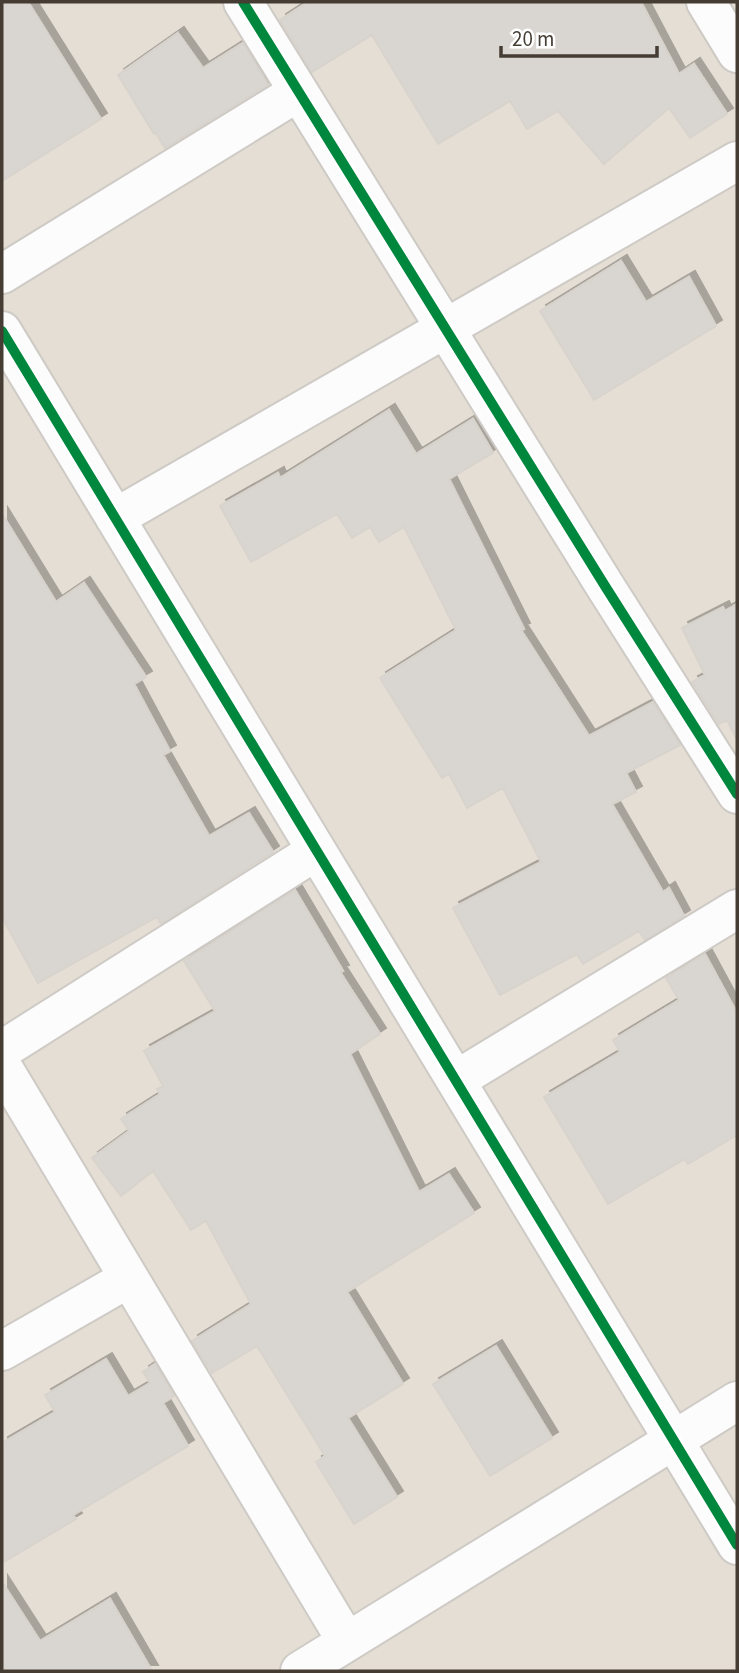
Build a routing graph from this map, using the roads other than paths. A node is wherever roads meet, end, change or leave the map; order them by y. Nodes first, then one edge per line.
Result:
1 (243, 2) edge
2 (706, 2) edge
3 (737, 53) edge
4 (298, 92) junction
5 (737, 161) edge
6 (2, 274) edge
7 (446, 327) junction
8 (2, 331) edge
9 (115, 517) junction
10 (737, 794) edge
11 (316, 851) junction
12 (737, 909) edge
13 (2, 1050) edge
14 (2, 1066) edge
15 (456, 1080) junction
16 (129, 1278) junction
17 (2, 1351) edge
18 (737, 1401) edge
19 (673, 1440) junction
20 (737, 1545) edge
21 (347, 1642) junction
22 (300, 1671) edge

1 - 4 street
2 - 3 street
4 - 6 street
4 - 7 street
5 - 7 street
7 - 9 street
7 - 10 street
8 - 9 street
9 - 11 street
11 - 13 street
11 - 15 street
12 - 15 street
14 - 16 street
15 - 19 street
16 - 17 street
16 - 21 street
18 - 19 street
19 - 20 street
19 - 21 street
21 - 22 street

